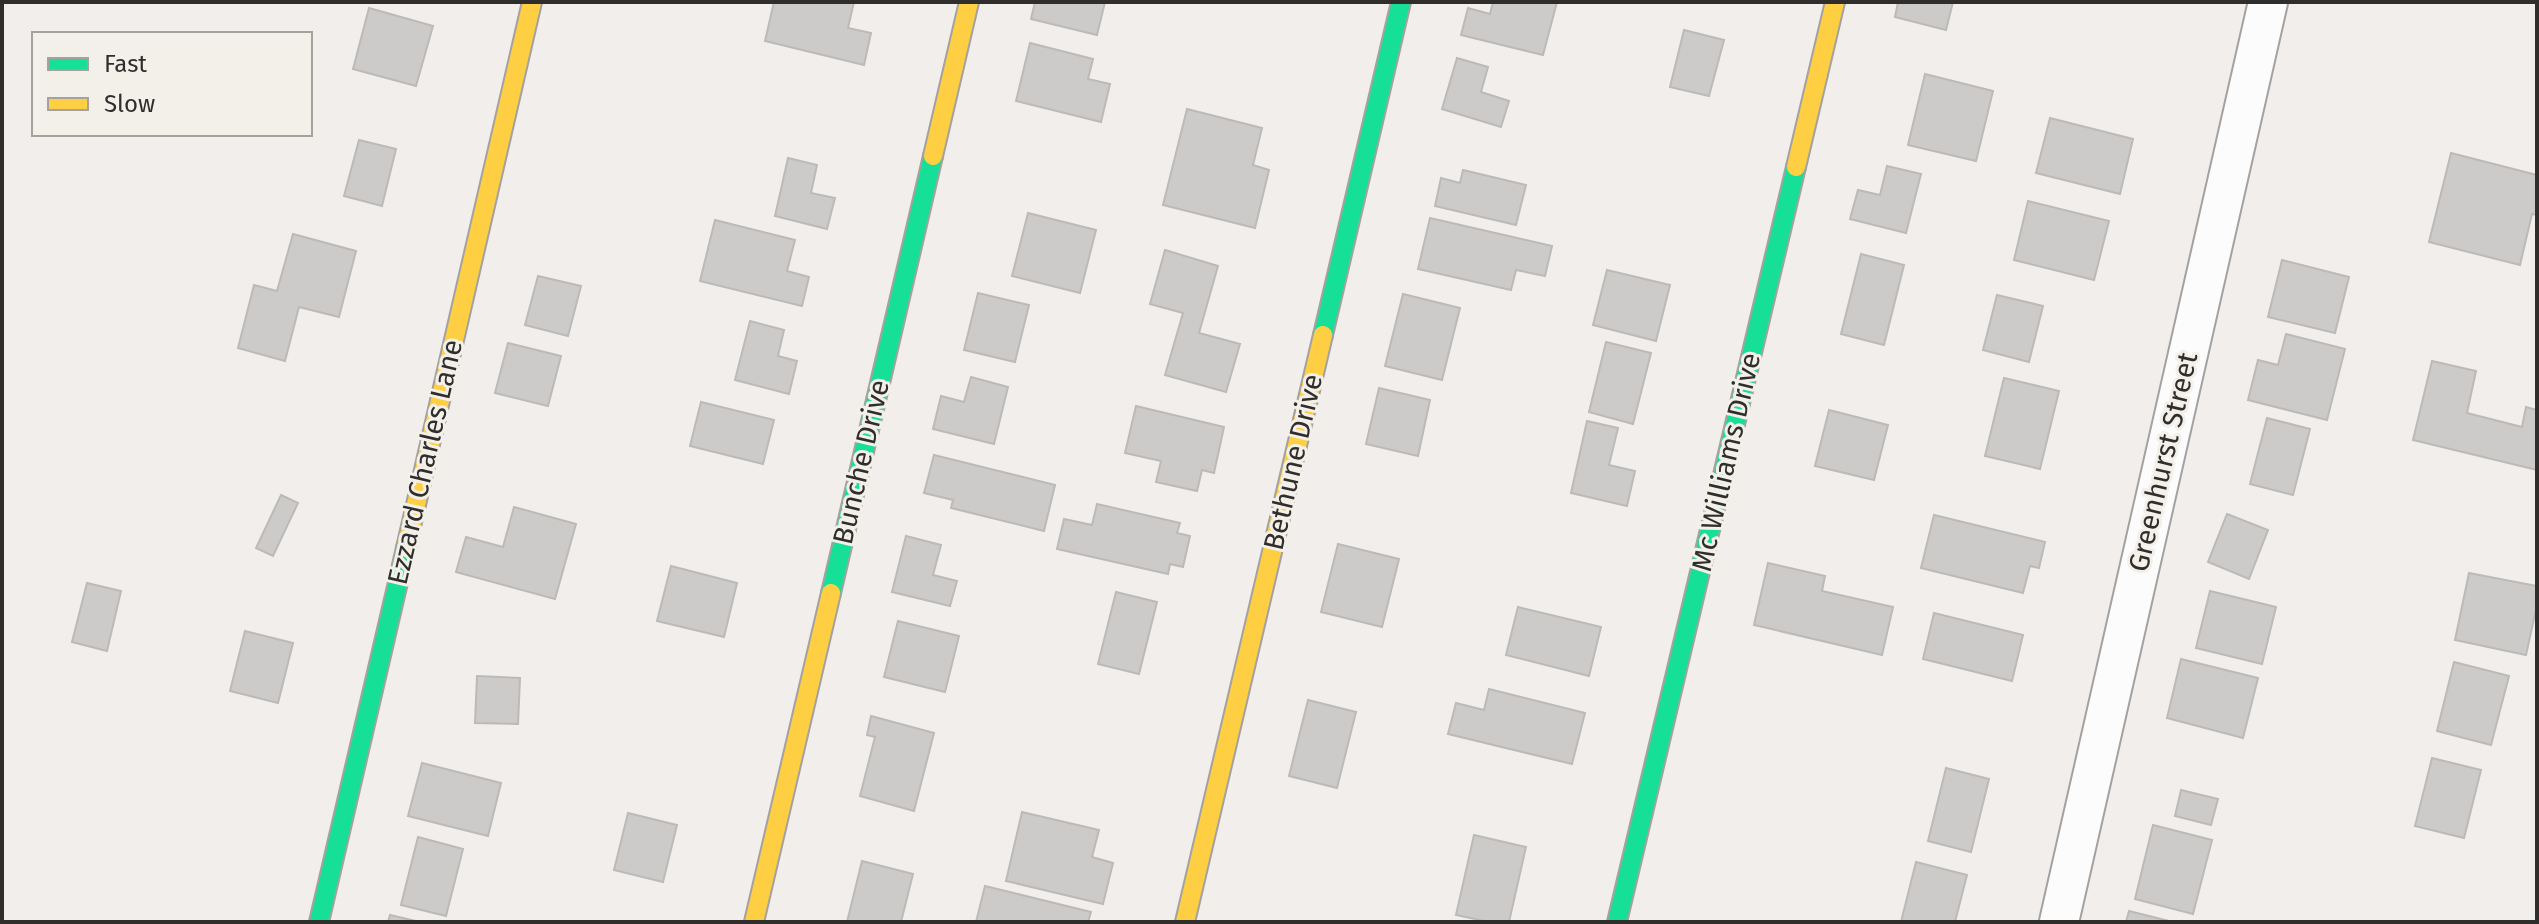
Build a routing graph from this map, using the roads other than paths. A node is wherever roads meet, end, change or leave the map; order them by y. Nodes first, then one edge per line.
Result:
1 (532, 2) edge
2 (969, 2) edge
3 (1401, 2) edge
4 (1835, 2) edge
5 (2268, 2) edge
6 (319, 922) edge
7 (754, 922) edge
8 (1185, 922) edge
9 (1617, 922) edge
10 (2059, 922) edge

1 - 6 street, Ezzard Charles Lane
2 - 7 street, Bunche Drive
3 - 8 street, Bethune Drive
4 - 9 street, Mc Williams Drive
5 - 10 street, Greenhurst Street

